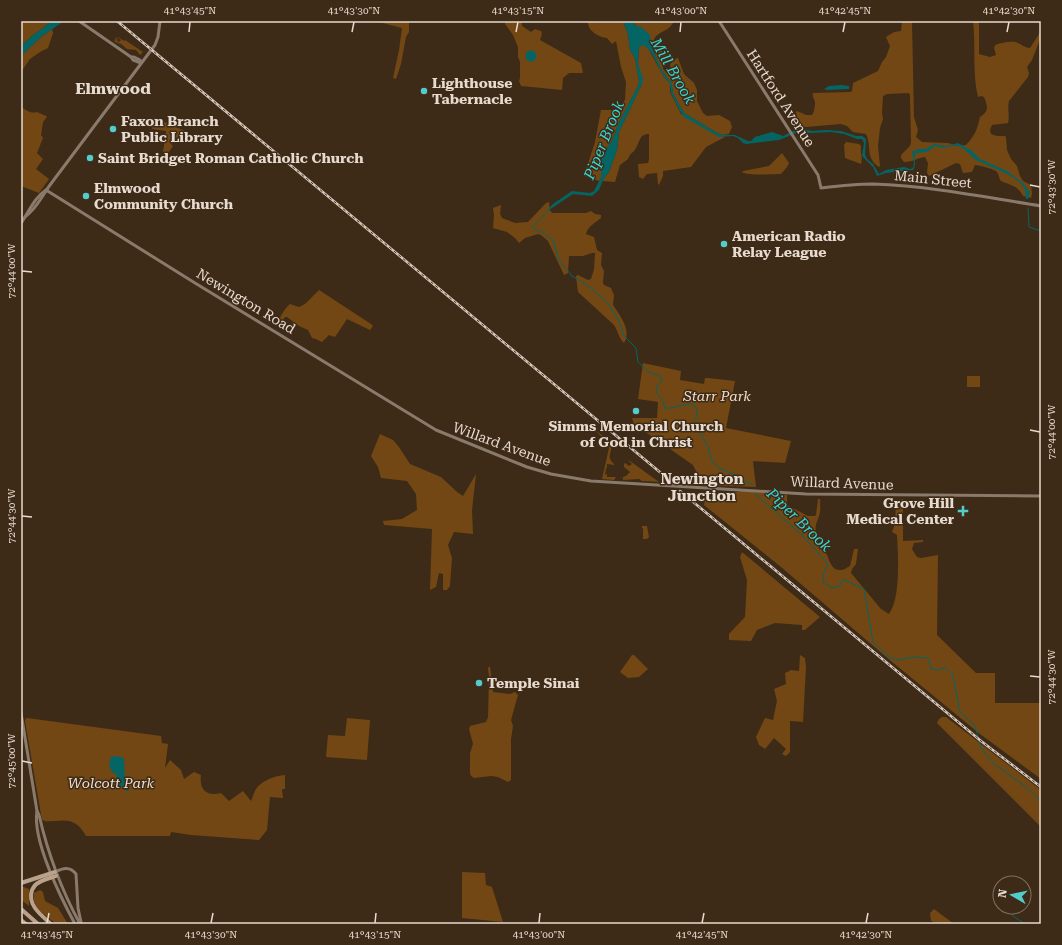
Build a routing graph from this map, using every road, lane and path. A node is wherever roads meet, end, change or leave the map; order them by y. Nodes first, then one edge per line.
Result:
1 (79, 21) edge
2 (160, 21) edge
3 (719, 21) edge
4 (141, 63) junction
5 (821, 188) joint
6 (46, 190) junction
7 (1041, 206) edge
8 (21, 213) edge
9 (26, 216) junction
10 (21, 223) edge
11 (436, 430) joint
12 (1041, 496) edge
13 (21, 713) edge
14 (54, 874) junction
15 (21, 884) edge
16 (21, 909) edge
17 (21, 920) edge
18 (26, 924) edge
19 (38, 924) edge
20 (51, 924) edge
21 (75, 924) edge
22 (81, 924) edge

1 - 4 main road
2 - 4 main road
3 - 5 main road, Hartford Avenue
4 - 6 main road
5 - 7 main road, Main Street
6 - 9 main road
6 - 11 main road, Newington Road
8 - 9 main road
9 - 10 main road
11 - 12 main road, Willard Avenue
13 - 14 main road
14 - 15 highway
14 - 20 highway
14 - 21 main road
14 - 22 main road
14 - 22 main road
16 - 19 highway
17 - 18 highway

